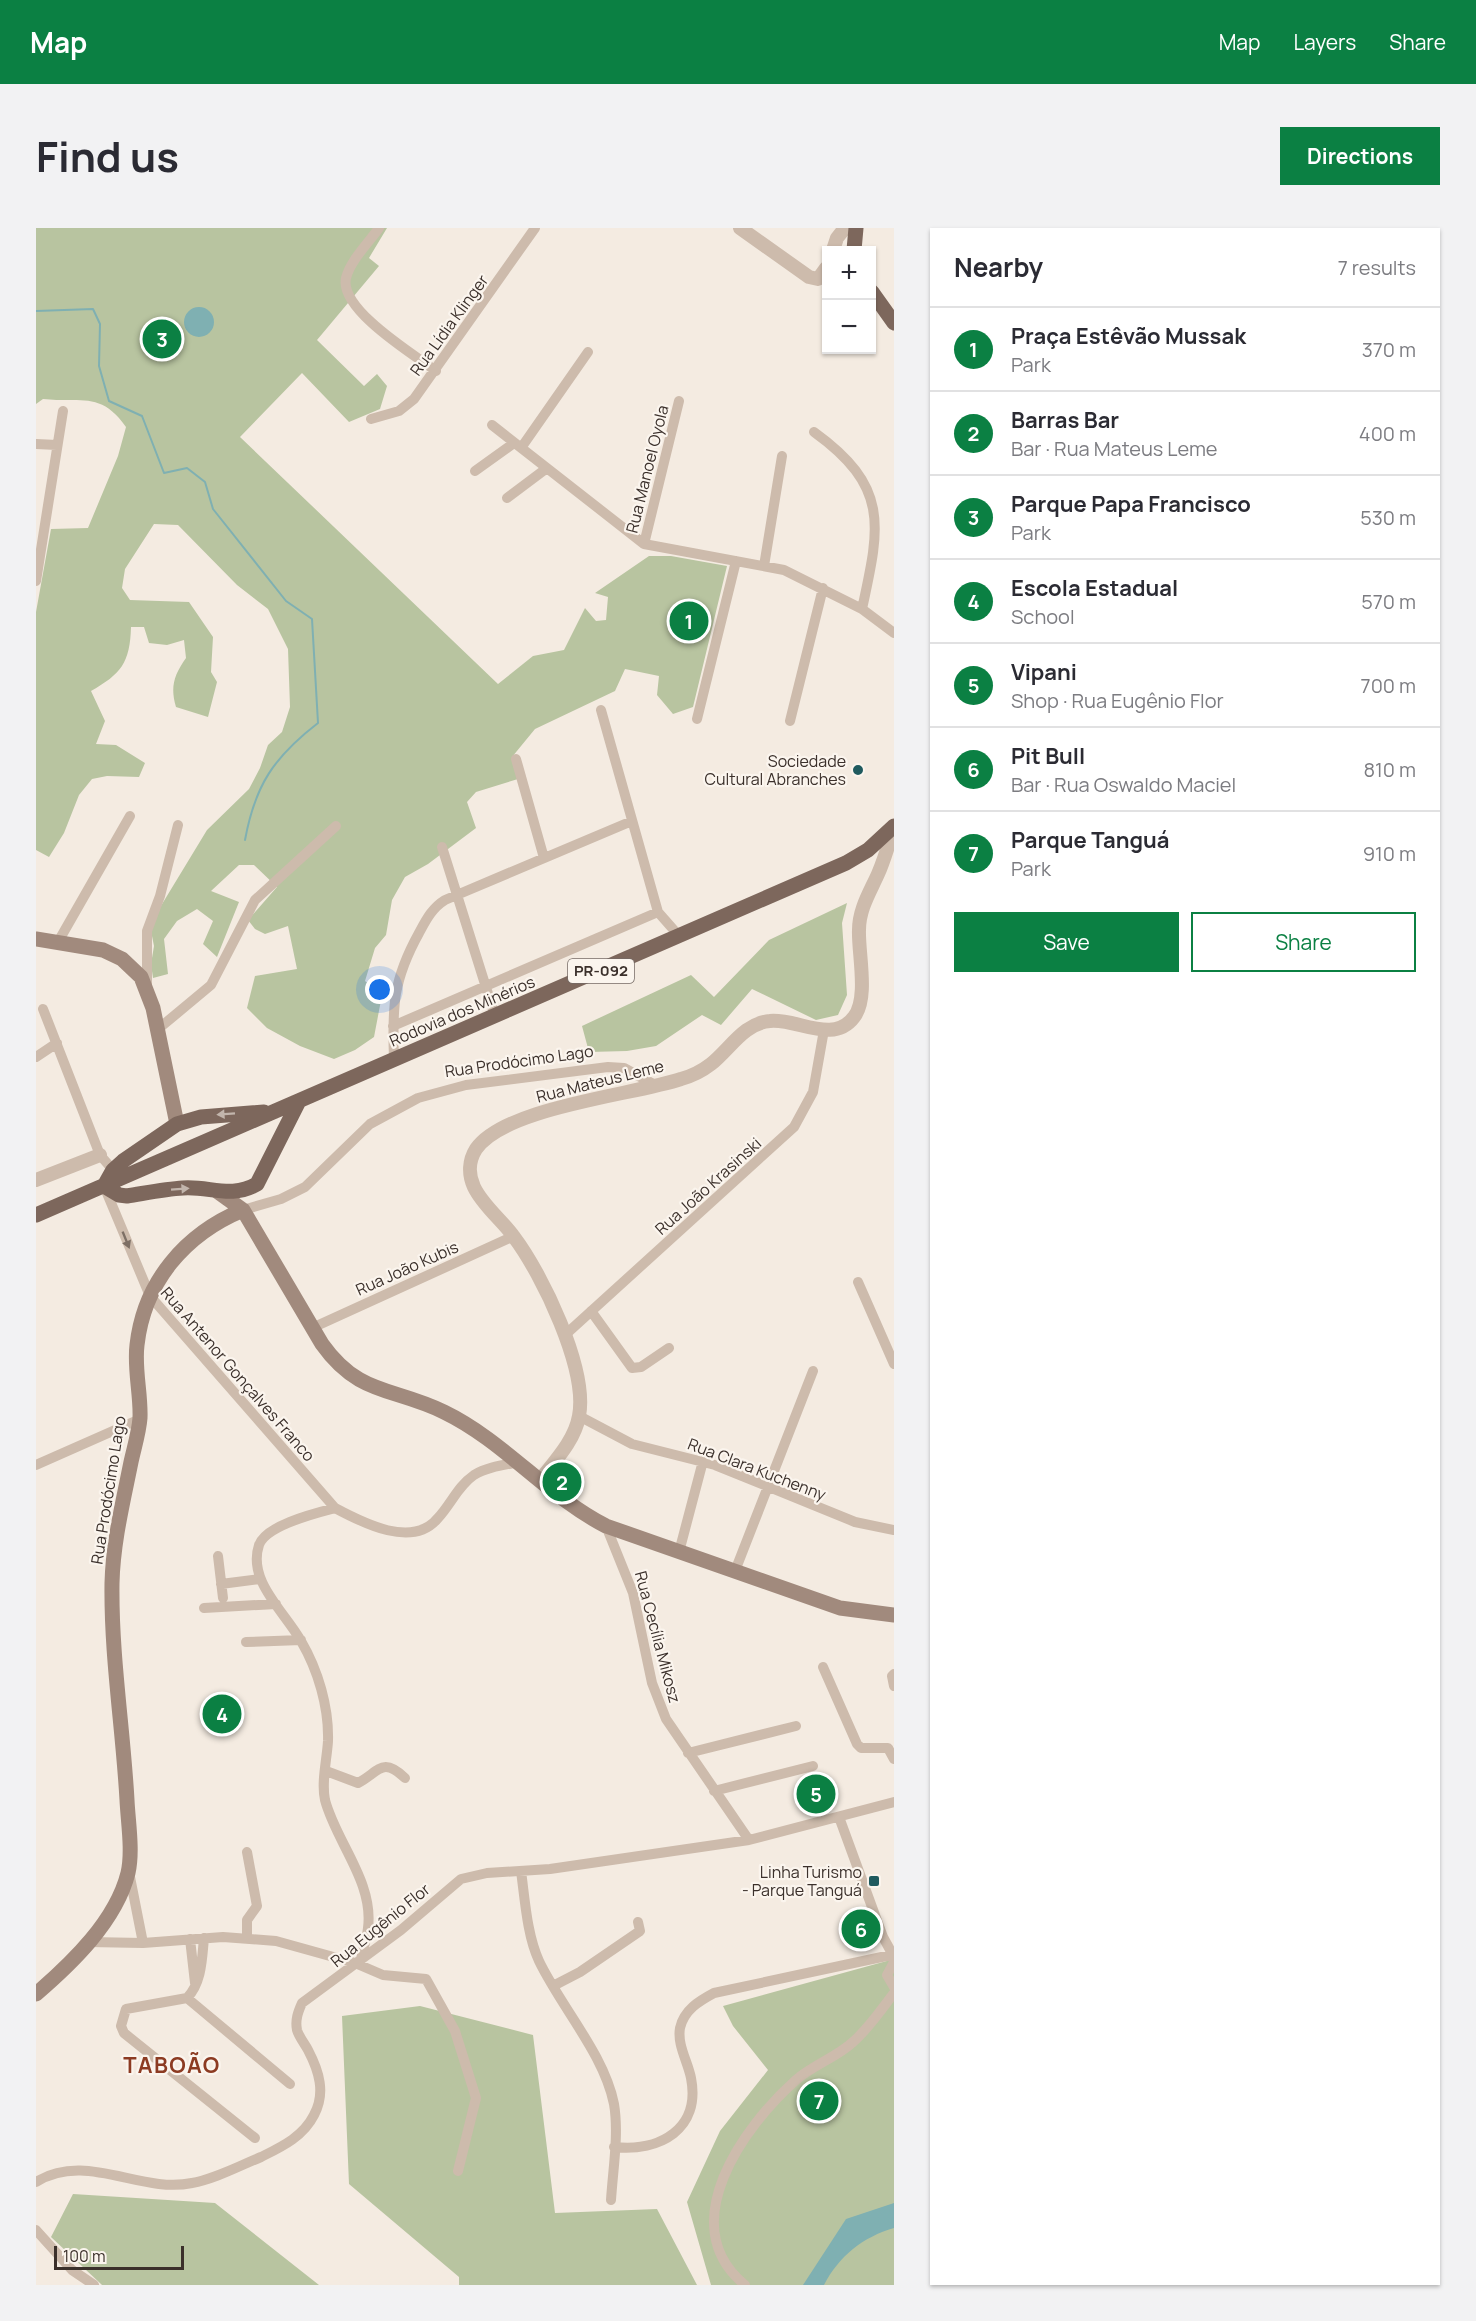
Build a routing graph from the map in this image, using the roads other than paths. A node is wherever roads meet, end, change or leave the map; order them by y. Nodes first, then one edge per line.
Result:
1 (379, 228) edge
2 (535, 228) edge
3 (740, 228) edge
4 (845, 228) edge
5 (856, 228) edge
6 (835, 246) edge
7 (854, 246) edge
8 (822, 274) edge
9 (876, 298) edge
10 (894, 323) edge
11 (588, 352) dead end
12 (436, 371) junction
13 (679, 400) dead end
14 (63, 411) dead end
15 (370, 419) dead end
16 (492, 425) dead end
17 (814, 432) dead end
18 (36, 444) edge
19 (57, 445) junction
20 (518, 445) junction
21 (782, 456) dead end
22 (547, 468) junction
23 (475, 471) dead end
24 (507, 498) dead end
25 (644, 544) junction
26 (736, 561) junction
27 (764, 566) junction
28 (36, 582) edge
29 (823, 588) junction
30 (862, 609) junction
31 (894, 633) edge
32 (601, 710) dead end
33 (697, 719) dead end
34 (790, 721) dead end
35 (516, 759) dead end
36 (130, 816) dead end
37 (632, 821) junction
38 (178, 825) dead end
39 (336, 826) dead end
40 (894, 826) edge
41 (442, 847) dead end
42 (544, 858) junction
43 (457, 895) junction
44 (658, 912) junction
45 (680, 937) junction
46 (36, 939) edge
47 (58, 942) junction
48 (486, 986) junction
49 (147, 988) junction
50 (43, 1009) dead end
51 (495, 1016) junction
52 (393, 1026) junction
53 (158, 1030) junction
54 (824, 1030) junction
55 (57, 1043) junction
56 (36, 1057) edge
57 (394, 1059) junction
58 (655, 1085) junction
59 (299, 1101) junction
60 (276, 1111) junction
61 (177, 1124) junction
62 (100, 1155) junction
63 (113, 1170) junction
64 (36, 1180) edge
65 (257, 1184) junction
66 (104, 1185) junction
67 (218, 1192) junction
68 (243, 1210) junction
69 (36, 1215) edge
70 (514, 1236) junction
71 (858, 1282) dead end
72 (150, 1296) junction
73 (591, 1311) junction
74 (312, 1328) junction
75 (565, 1335) junction
76 (669, 1348) dead end
77 (894, 1364) edge
78 (813, 1371) dead end
79 (579, 1416) junction
80 (140, 1419) junction
81 (703, 1461) junction
82 (519, 1462) junction
83 (36, 1465) edge
84 (541, 1479) junction
85 (769, 1488) junction
86 (335, 1508) junction
87 (606, 1526) junction
88 (894, 1530) edge
89 (679, 1552) junction
90 (218, 1556) dead end
91 (735, 1570) junction
92 (260, 1579) junction
93 (221, 1584) junction
94 (223, 1598) dead end
95 (276, 1604) junction
96 (204, 1608) dead end
97 (894, 1615) edge
98 (301, 1640) junction
99 (246, 1642) dead end
100 (823, 1667) dead end
101 (894, 1674) edge
102 (894, 1686) edge
103 (796, 1726) dead end
104 (688, 1753) junction
105 (894, 1759) edge
106 (813, 1766) dead end
107 (326, 1771) junction
108 (405, 1778) dead end
109 (714, 1791) junction
110 (894, 1802) edge
111 (838, 1817) junction
112 (749, 1840) junction
113 (247, 1852) dead end
114 (129, 1871) junction
115 (521, 1871) junction
116 (638, 1922) dead end
117 (204, 1938) junction
118 (247, 1938) junction
119 (190, 1939) junction
120 (89, 1942) junction
121 (143, 1942) junction
122 (893, 1958) edge
123 (358, 1961) junction
124 (196, 1964) junction
125 (553, 1986) junction
126 (894, 1987) edge
127 (894, 1993) edge
128 (36, 1994) edge
129 (187, 1998) junction
130 (290, 2084) dead end
131 (255, 2138) dead end
132 (614, 2147) junction
133 (458, 2171) dead end
134 (36, 2182) edge
135 (611, 2200) dead end
136 (36, 2230) edge
137 (94, 2285) edge
138 (745, 2285) edge

1 - 12 street
2 - 12 street, Rua Lídia Klinger
3 - 8 street
4 - 6 street
5 - 7 main road
9 - 10 main road
11 - 20 street
12 - 15 street, Rua Lídia Klinger
13 - 25 street, Rua Manoel Oyola
14 - 19 street
16 - 20 street
17 - 30 street
18 - 19 street
19 - 28 street
20 - 22 street
20 - 23 street
21 - 27 street
22 - 24 street
22 - 25 street
25 - 26 street
26 - 27 street
26 - 33 street
27 - 29 street
29 - 30 street
29 - 34 street
30 - 31 street
32 - 37 street
35 - 42 street
36 - 47 street
37 - 42 street
37 - 44 street
38 - 49 street
39 - 53 street
40 - 45 main road, Rodovia dos Minérios / PR-092
40 - 54 street
41 - 43 street
42 - 43 street
43 - 48 street
43 - 52 street
44 - 45 street
44 - 48 street, Rodovia dos Minérios
45 - 51 main road, Rodovia dos Minérios / PR-092
46 - 47 main road
47 - 49 main road
48 - 51 street
48 - 52 street, Rodovia dos Minérios
49 - 53 main road
50 - 55 street
51 - 57 main road, Rodovia dos Minérios / PR-092
52 - 57 street
53 - 61 main road
54 - 58 street, Rua Mateus Leme
54 - 73 street, Rua João Krasinski
55 - 56 street
55 - 62 street
57 - 59 main road, Rodovia dos Minérios / PR-092
58 - 68 street, Rua Prodócimo Lago
58 - 70 street, Rua Mateus Leme
59 - 60 main road, Rodovia dos Minérios / PR-092
59 - 65 main road
60 -> 61 main road
60 - 66 main road, Rodovia dos Minérios / PR-092
61 - 63 main road
62 - 63 street
62 - 64 street
63 - 66 main road
65 - 67 main road
65 - 68 main road
66 -> 67 main road
66 - 69 main road, Rodovia dos Minérios / PR-092
66 -> 72 street, Rua Antenor Gonçalves Franco
67 - 68 main road
68 - 72 main road, Rua Prodócimo Lago
68 - 74 main road
70 - 74 street, Rua João Kubis
70 - 75 street, Rua Mateus Leme
71 - 77 street
72 - 80 main road, Rua Prodócimo Lago
72 - 86 street, Rua Antenor Gonçalves Franco
73 - 75 street, Rua João Krasinski
73 - 76 street
74 - 82 main road
75 - 79 street, Rua Mateus Leme
78 - 85 street
79 - 81 street, Rua Clara Kuchenny
79 - 84 street, Rua Mateus Leme
80 - 83 street
80 - 114 main road, Rua Prodócimo Lago
81 - 85 street, Rua Clara Kuchenny
81 - 89 street
82 - 84 main road
82 - 86 street
84 - 87 main road
85 - 88 street, Rua Clara Kuchenny
85 - 91 street
86 - 92 street
87 - 89 main road
87 - 104 street, Rua Cecília Mikosz
89 - 91 main road
90 - 93 street
91 - 97 main road
92 - 93 street
92 - 95 street
93 - 94 street
95 - 96 street
95 - 98 street
98 - 99 street
98 - 107 street
100 - 105 street
101 - 102 street
103 - 104 street
104 - 109 street, Rua Cecília Mikosz
106 - 109 street
107 - 108 street
107 - 123 street
109 - 112 street, Rua Cecília Mikosz
110 - 111 street, Rua Eugênio Flor
111 - 112 street, Rua Eugênio Flor
111 - 122 street
112 - 115 street, Rua Eugênio Flor
113 - 118 street
114 - 120 main road, Rua Prodócimo Lago
114 - 121 street
115 - 123 street, Rua Eugênio Flor
115 - 125 street
116 - 125 street
117 - 118 street
117 - 119 street
117 - 124 street
118 - 123 street
119 - 121 street
119 - 124 street
120 - 121 street
120 - 128 main road, Rua Prodócimo Lago
122 - 126 street
122 - 132 street
123 - 133 street
123 - 134 street, Rua Eugênio Flor
124 - 129 street
125 - 132 street
127 - 138 street
129 - 130 street
129 - 131 street
132 - 135 street
136 - 137 street

